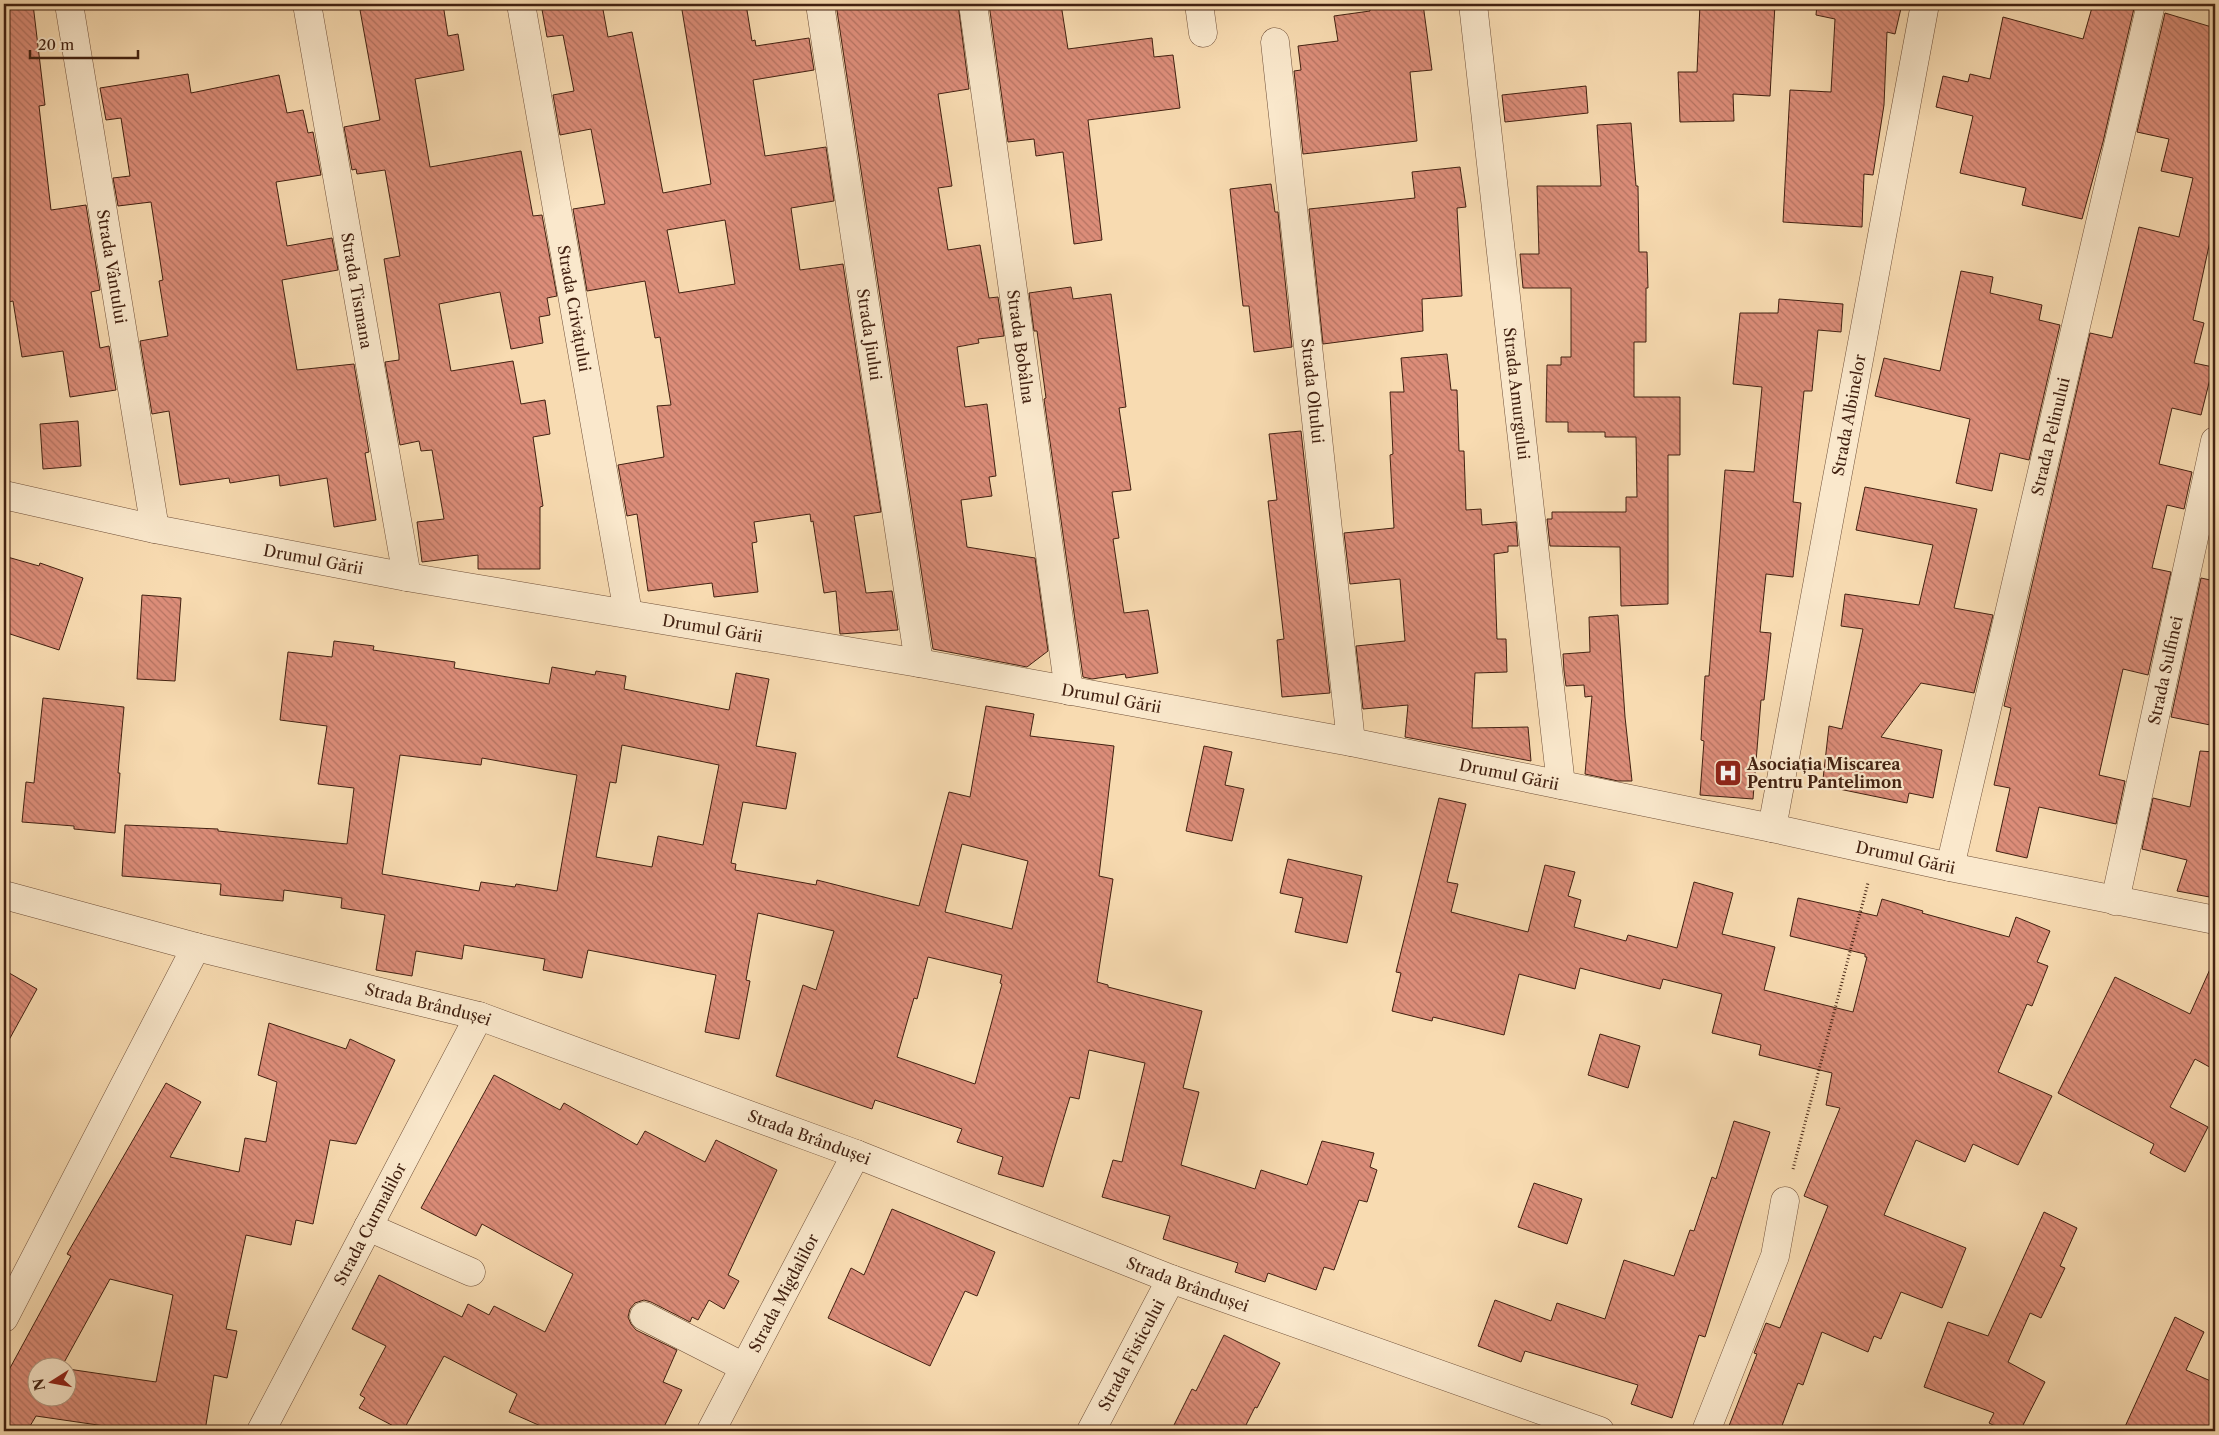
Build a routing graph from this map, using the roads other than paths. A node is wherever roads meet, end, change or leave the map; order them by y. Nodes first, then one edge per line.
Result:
1 (69, 4) edge
2 (307, 4) edge
3 (521, 4) edge
4 (820, 4) edge
5 (973, 4) edge
6 (1199, 4) edge
7 (1474, 4) edge
8 (1925, 4) edge
9 (2151, 4) edge
10 (1203, 33) dead end
11 (1275, 42) dead end
12 (2215, 440) edge
13 (4, 495) edge
14 (155, 530) junction
15 (408, 577) junction
16 (628, 613) junction
17 (919, 663) junction
18 (1069, 691) junction
19 (1351, 742) junction
20 (1561, 785) junction
21 (1772, 828) junction
22 (1950, 867) junction
23 (4, 895) edge
24 (2115, 901) junction
25 (2215, 920) edge
26 (196, 947) junction
27 (479, 1016) junction
28 (856, 1154) junction
29 (1785, 1201) road end
30 (368, 1227) junction
31 (471, 1272) dead end
32 (1171, 1278) junction
33 (644, 1316) dead end
34 (4, 1318) edge
35 (744, 1367) junction
36 (261, 1431) edge
37 (711, 1431) edge
38 (1091, 1431) edge
39 (1600, 1431) edge
40 (1706, 1431) edge

1 - 14 street, Strada Vântului
2 - 15 street, Strada Tismana
3 - 16 street, Strada Crivățului
4 - 17 street, Strada Jiului
5 - 18 street, Strada Bobâlna
6 - 10 street
7 - 20 street, Strada Amurgului
8 - 21 street, Strada Albinelor
9 - 22 street, Strada Pelinului
11 - 19 street, Strada Oltului
12 - 24 street, Strada Sulfinei
13 - 14 street, Drumul Gării
14 - 15 street, Drumul Gării
15 - 16 street, Drumul Gării
16 - 17 street, Drumul Gării
17 - 18 street, Drumul Gării
18 - 19 street, Drumul Gării
19 - 20 street, Drumul Gării
20 - 21 street, Drumul Gării
21 - 22 street, Drumul Gării
22 - 24 street, Drumul Gării
23 - 26 street, Strada Brândușei
24 - 25 street, Drumul Gării
26 - 27 street, Strada Brândușei
26 - 34 street
27 - 28 street, Strada Brândușei
27 - 30 street, Strada Curmalilor
28 - 32 street, Strada Brândușei
28 - 35 street, Strada Migdalilor
29 - 40 street
30 - 31 street
30 - 36 street, Strada Curmalilor
32 - 38 street, Strada Fisticului
32 - 39 street, Strada Brândușei
33 - 35 street
35 - 37 street, Strada Migdalilor

